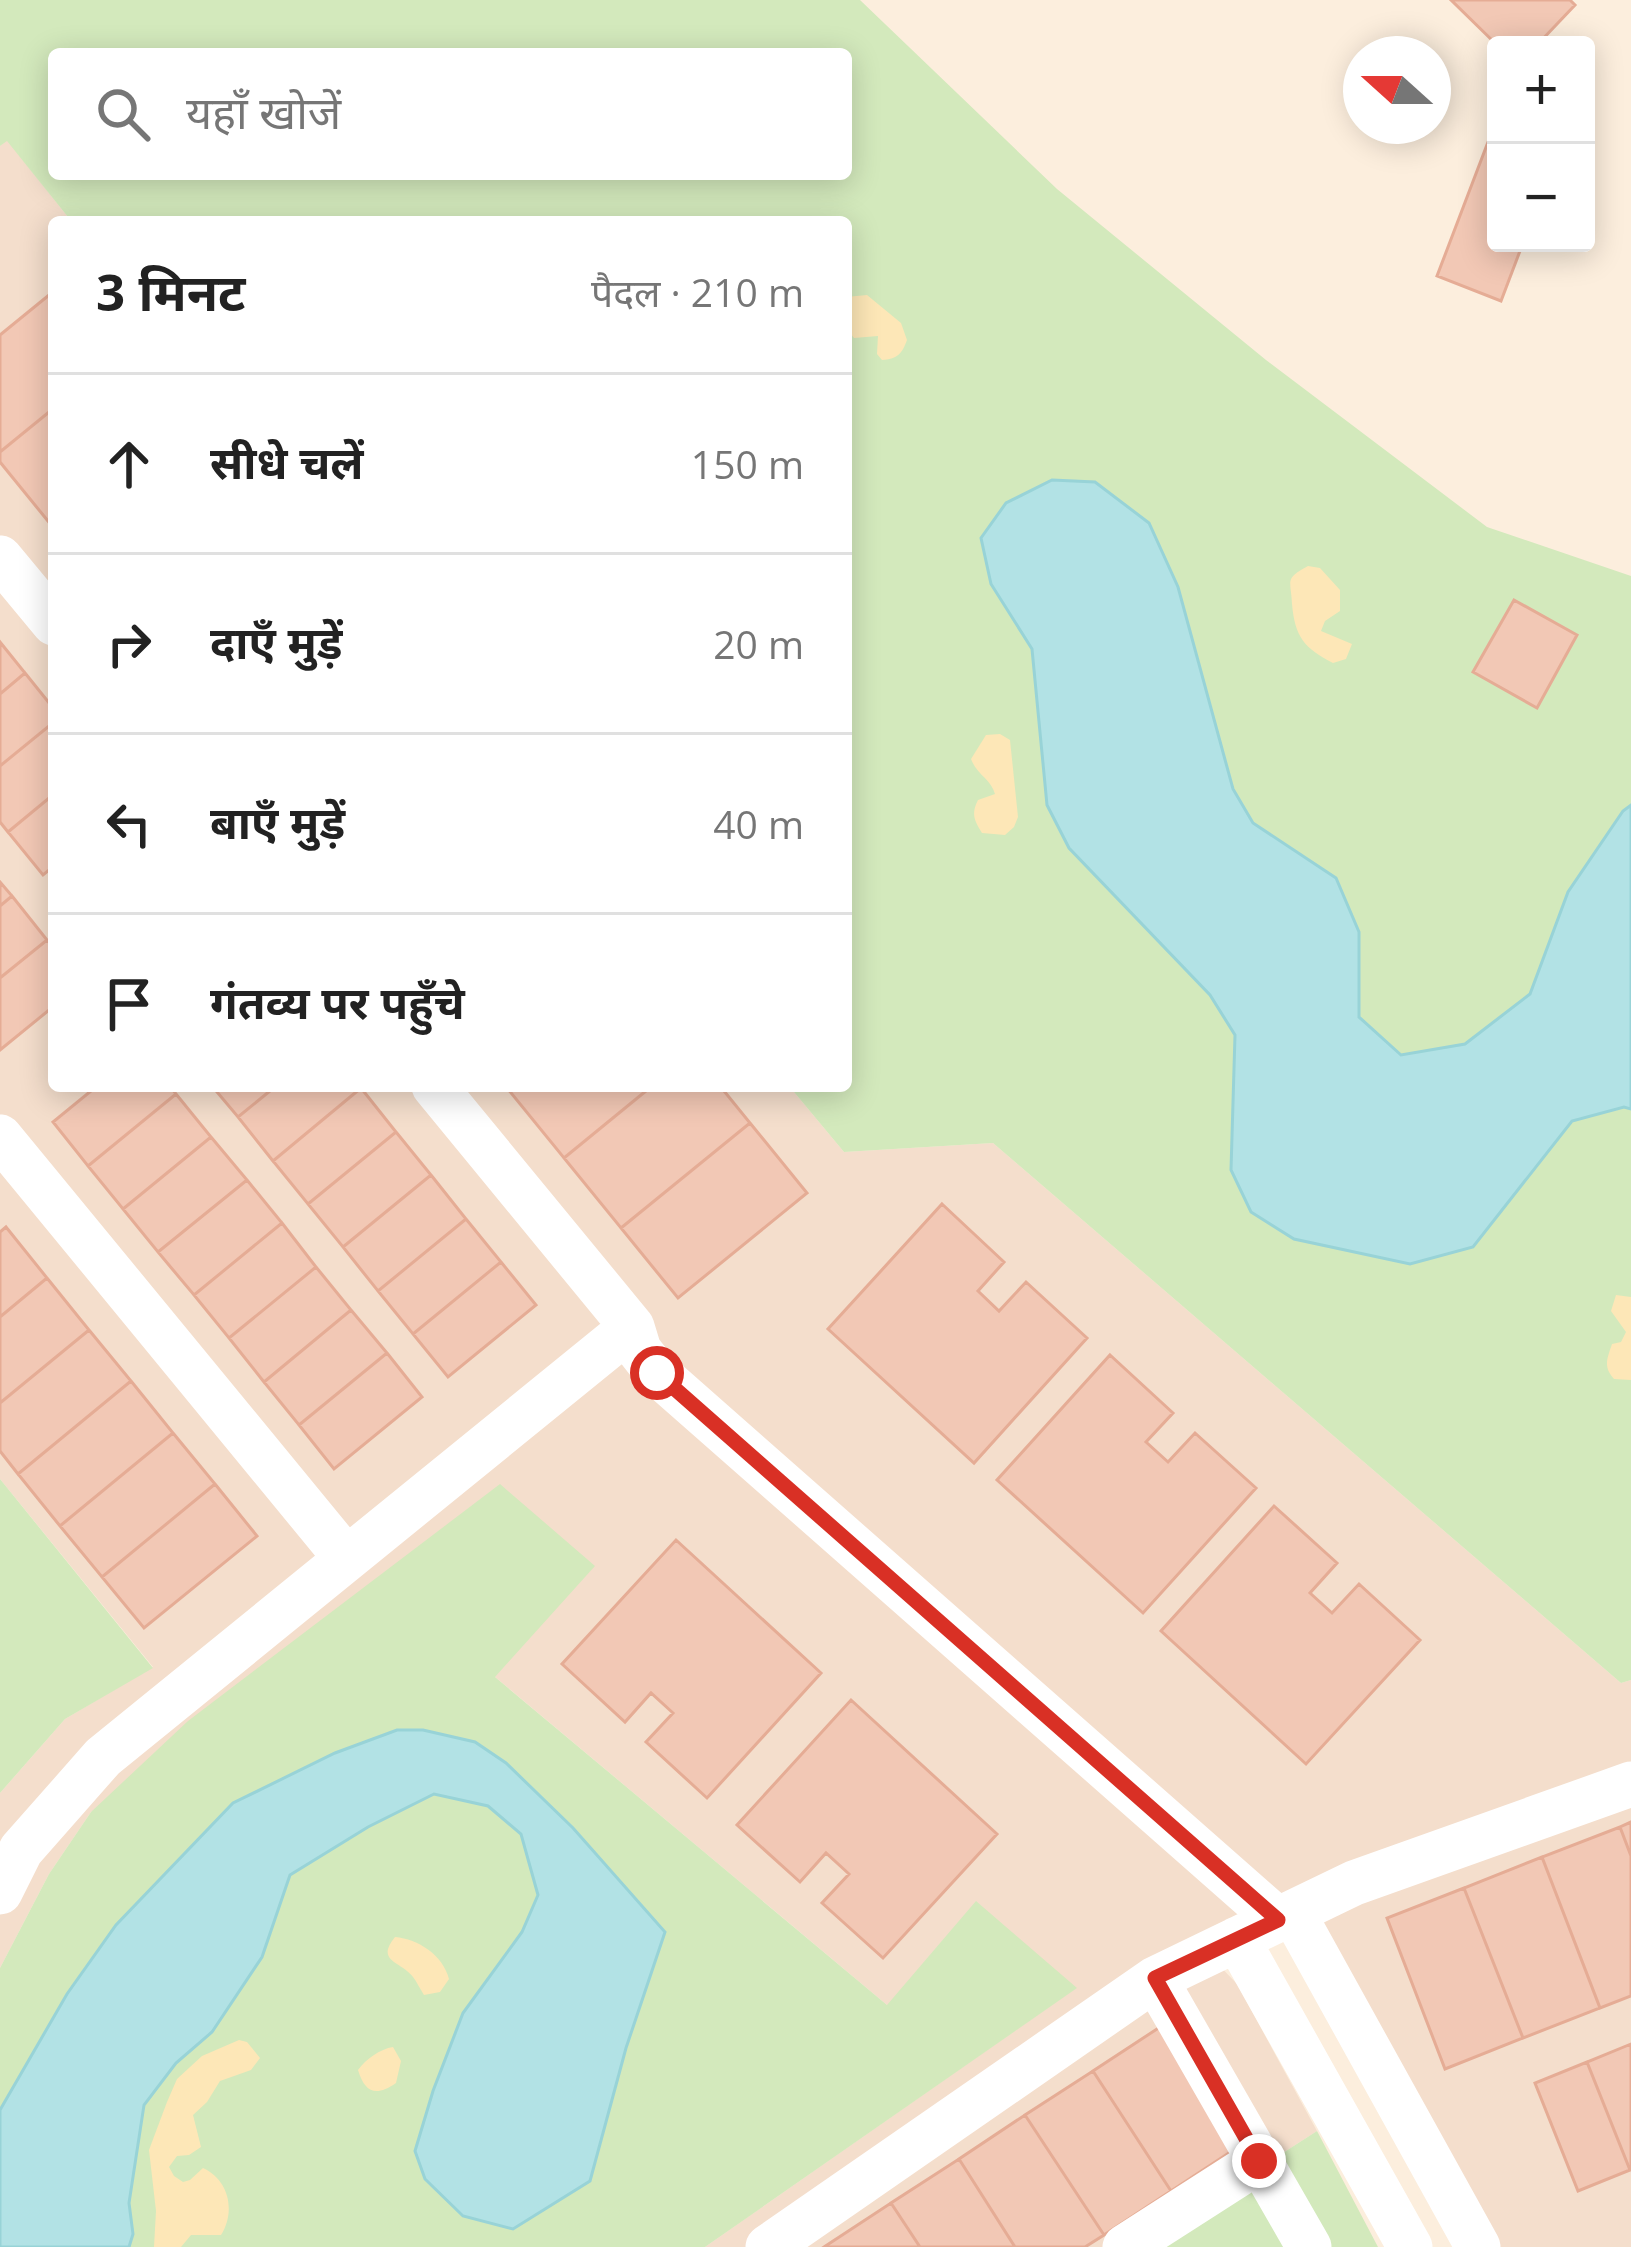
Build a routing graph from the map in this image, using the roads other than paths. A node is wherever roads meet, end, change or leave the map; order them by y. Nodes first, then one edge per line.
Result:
1 (0, 558) edge
2 (48, 616) edge
3 (439, 1092) edge
4 (0, 1137) edge
5 (632, 1327) junction
6 (346, 1558) junction
7 (1631, 1784) edge
8 (0, 1892) edge
9 (1285, 1916) junction
10 (1237, 1939) junction
11 (1155, 1978) junction
12 (1259, 2161) junction
13 (768, 2247) edge
14 (1124, 2247) edge
15 (1309, 2247) edge
16 (1410, 2247) edge
17 (1478, 2247) edge

1 - 2 street
3 - 5 street
4 - 6 street
5 - 6 street
5 - 9 street
6 - 8 street
7 - 9 street
9 - 10 street
9 - 17 street
10 - 11 street
10 - 16 street
11 - 12 street
11 - 13 street
12 - 14 street
12 - 15 street

